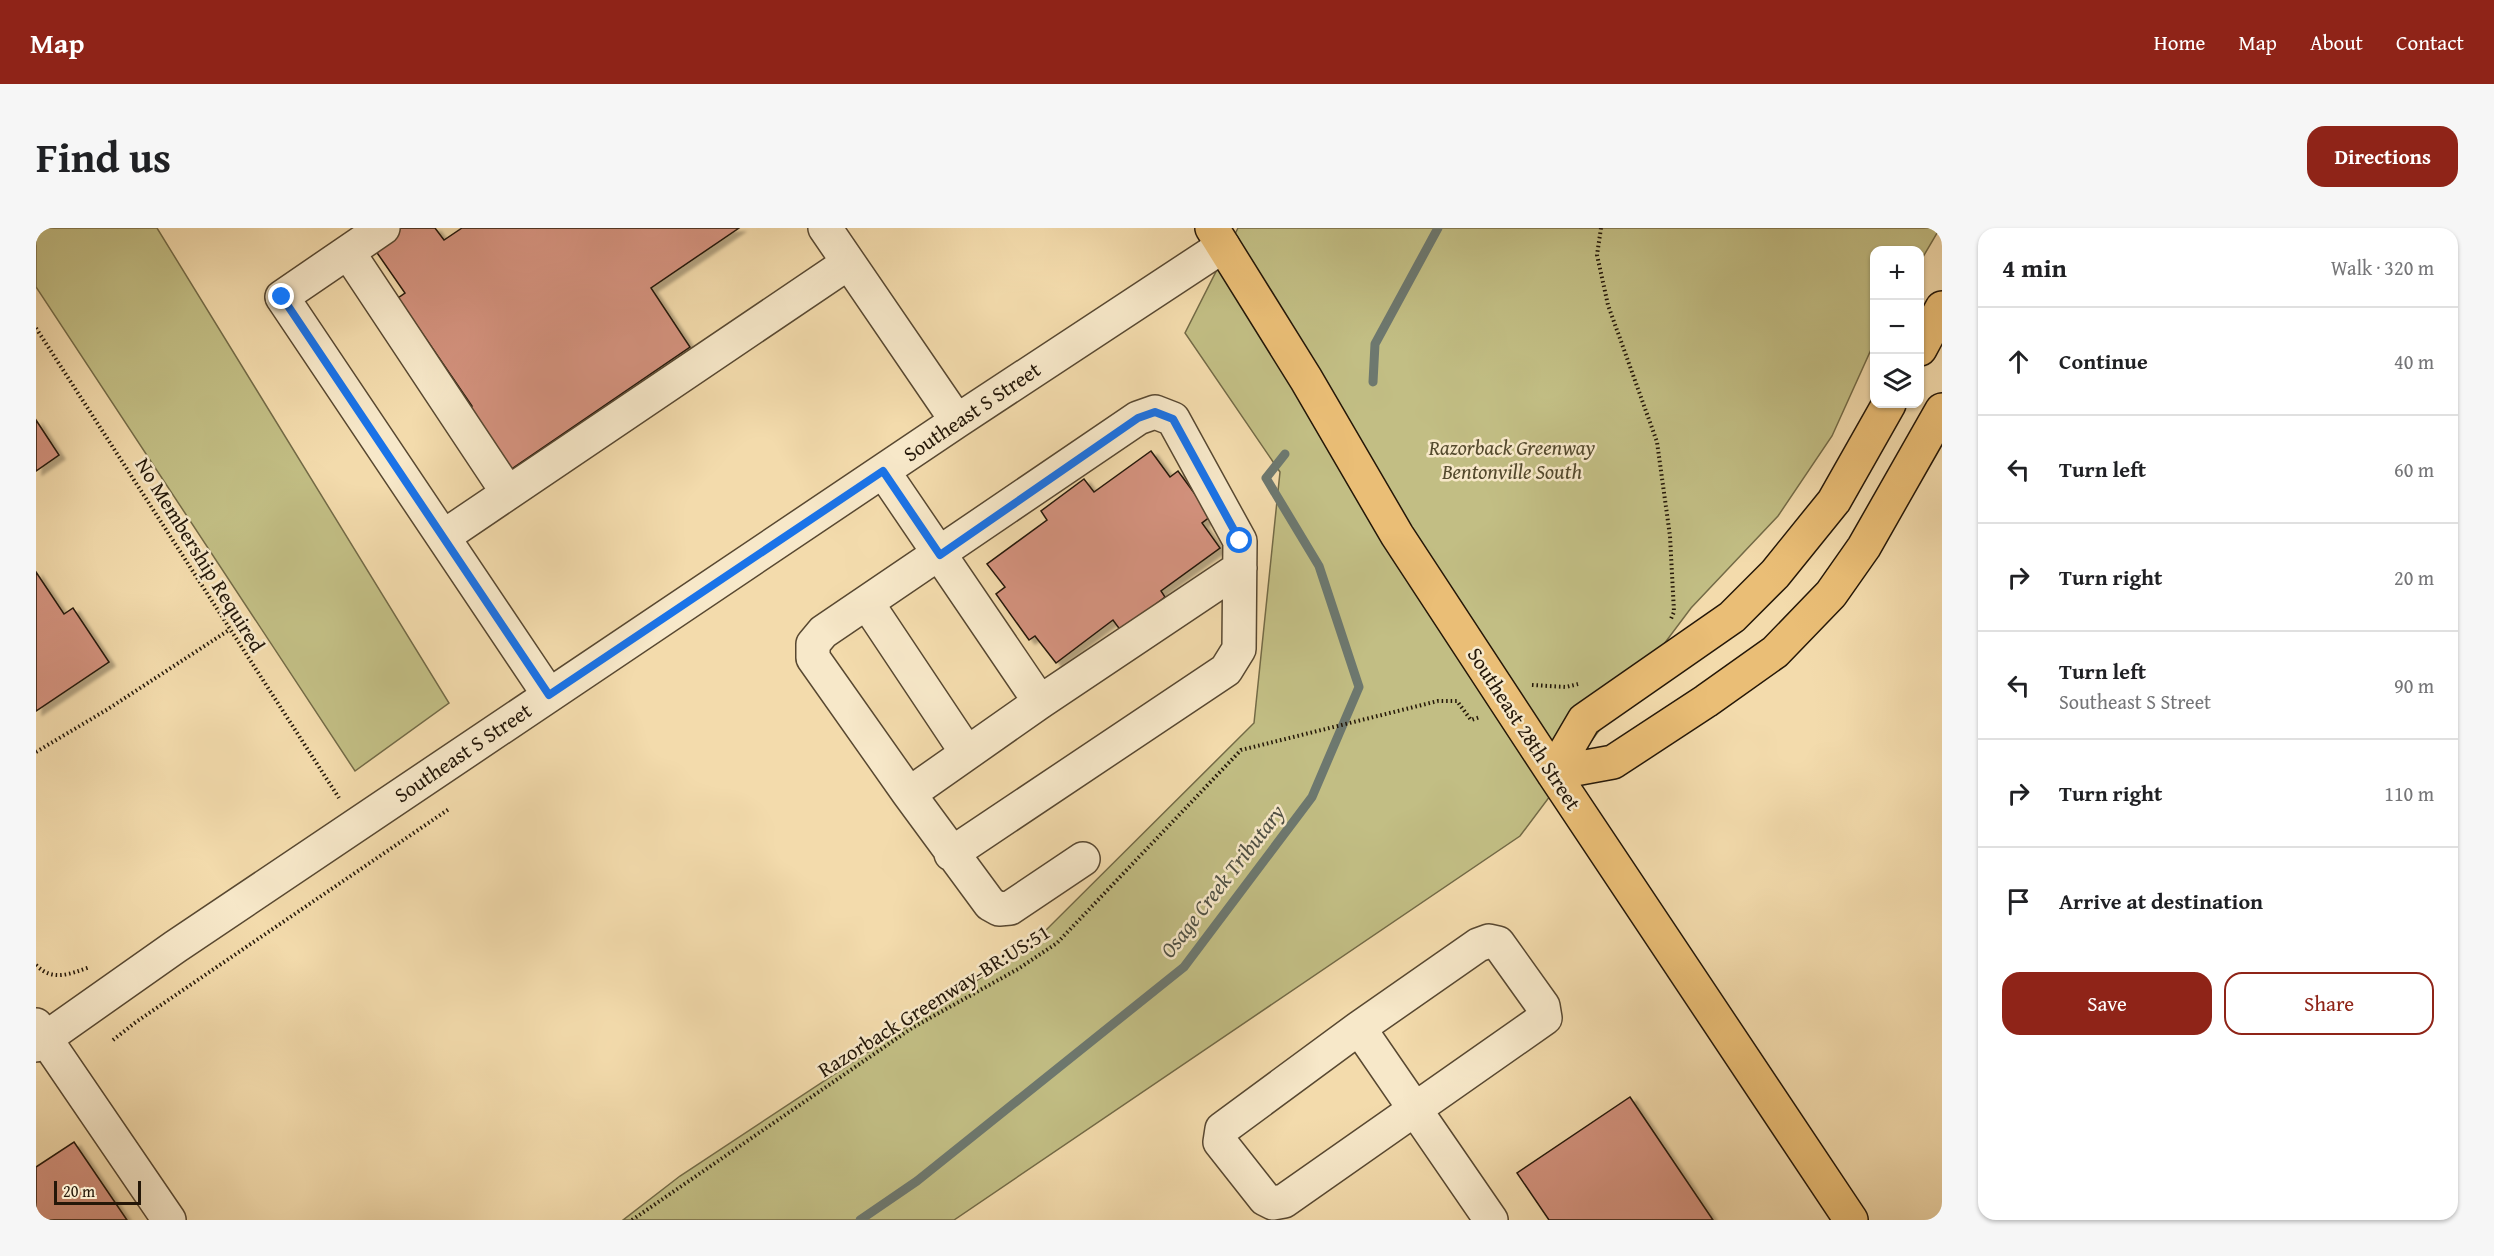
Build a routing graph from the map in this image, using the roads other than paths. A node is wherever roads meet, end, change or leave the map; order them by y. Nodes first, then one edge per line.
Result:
1 (383, 228) edge
2 (825, 228) edge
3 (1218, 237) edge
4 (348, 252) junction
5 (848, 263) junction
6 (1942, 308) edge
7 (1924, 342) edge
8 (1887, 408) edge
9 (1942, 410) edge
10 (957, 421) junction
11 (883, 471) junction
12 (508, 493) junction
13 (443, 537) junction
14 (940, 555) junction
15 (1240, 568) junction
16 (867, 603) junction
17 (549, 695) junction
18 (1040, 702) junction
19 (967, 753) junction
20 (1553, 773) junction
21 (909, 794) junction
22 (951, 854) junction
23 (1083, 859) dead end
24 (1359, 1028) junction
25 (39, 1036) edge
26 (1414, 1108) junction
27 (169, 1220) edge
28 (1491, 1220) edge
29 (1851, 1220) edge

1 - 4 street
2 - 5 street
3 - 10 street, Southeast S Street
3 - 20 main road, Southeast 28th Street
4 - 12 street
4 - 13 street
5 - 10 street
5 - 12 street
6 - 7 main road
8 - 20 main road
9 - 20 main road
10 - 11 street, Southeast S Street
11 - 14 street
11 - 17 street, Southeast S Street
12 - 13 street
13 - 17 street
14 - 15 street
14 - 16 street
14 - 18 street
15 - 18 street
15 - 22 street
16 - 19 street
16 - 21 street
17 - 25 street, Southeast S Street
18 - 19 street
19 - 21 street
20 - 29 main road, Southeast 28th Street
21 - 22 street
22 - 23 street
24 - 26 street
24 - 26 street
24 - 26 street
25 - 27 street
26 - 28 street

